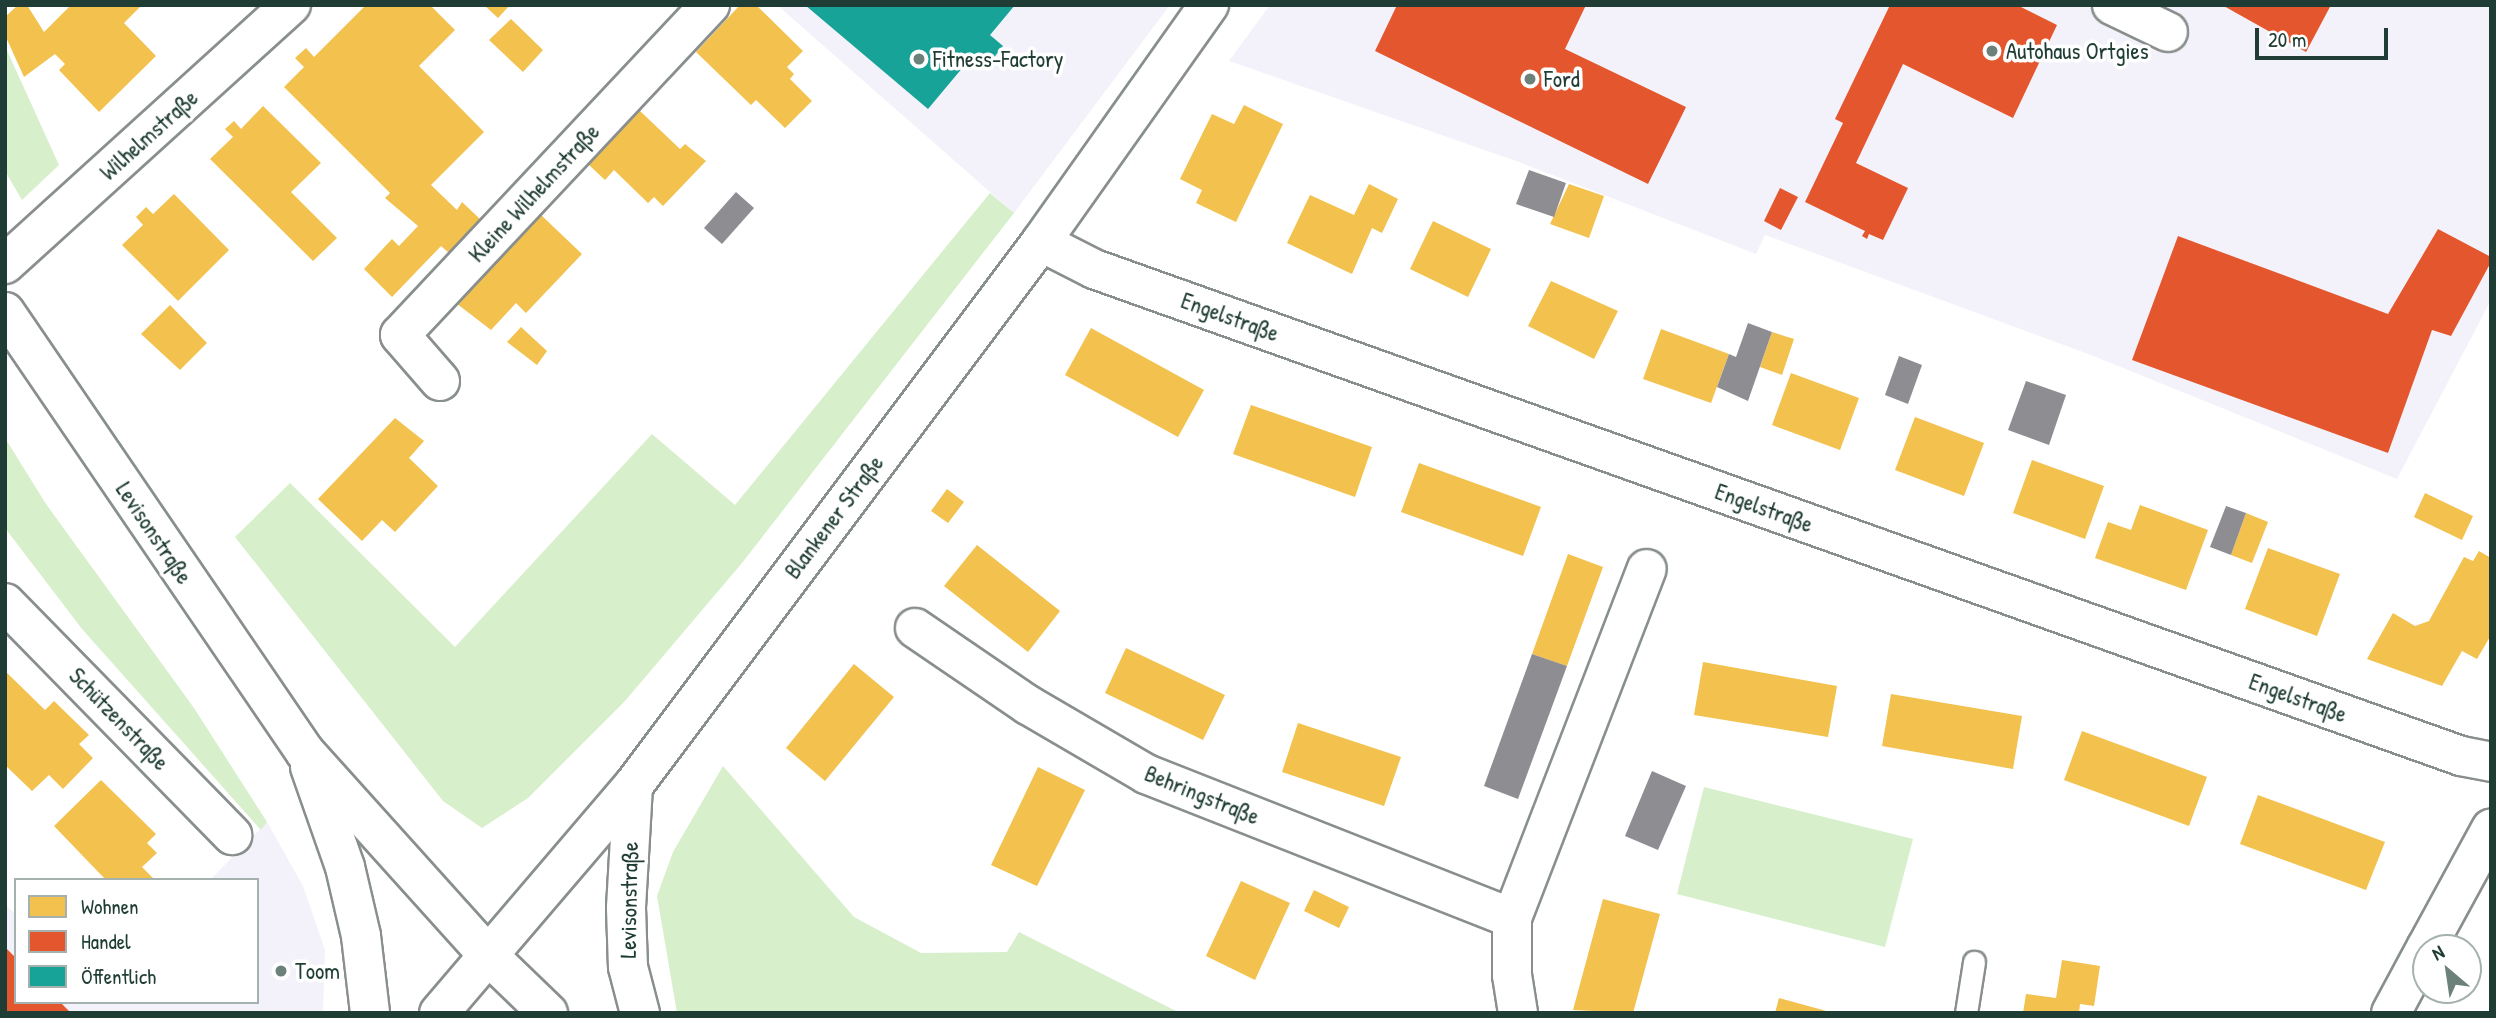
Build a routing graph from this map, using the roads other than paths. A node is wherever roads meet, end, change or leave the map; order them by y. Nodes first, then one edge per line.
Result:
1 (291, 5) edge
2 (710, 5) edge
3 (1209, 5) edge
4 (2112, 5) edge
5 (2168, 32) dead end
6 (1041, 242) junction
7 (5, 264) edge
8 (5, 312) edge
9 (440, 381) dead end
10 (1647, 569) dead end
11 (5, 603) edge
12 (915, 628) dead end
13 (305, 752) junction
14 (2491, 762) edge
15 (632, 786) junction
16 (2491, 830) edge
17 (232, 835) dead end
18 (1512, 918) junction
19 (2434, 934) edge
20 (489, 956) junction
21 (1973, 962) dead end
22 (2412, 974) edge
23 (370, 1013) edge
24 (439, 1013) edge
25 (548, 1013) edge
26 (640, 1013) edge
27 (1518, 1013) edge
28 (1966, 1013) edge
29 (2391, 1013) edge

1 - 7 street, Wilhelmstraße
2 - 9 street, Kleine Wilhelmstraße
3 - 6 street, Blankener Straße
4 - 5 street
6 - 14 street, Engelstraße
6 - 15 street, Blankener Straße
8 - 13 street, Levisonstraße
10 - 18 street
11 - 17 street, Schützenstraße
12 - 18 street, Behringstraße
13 - 20 street, Levisonstraße
13 - 23 street, Levisonstraße
15 - 20 street, Blankener Straße
15 - 26 street, Levisonstraße
16 - 19 street
18 - 27 street
20 - 24 street, Blankener Straße
20 - 25 street, Levisonstraße
21 - 28 lane
22 - 29 street

